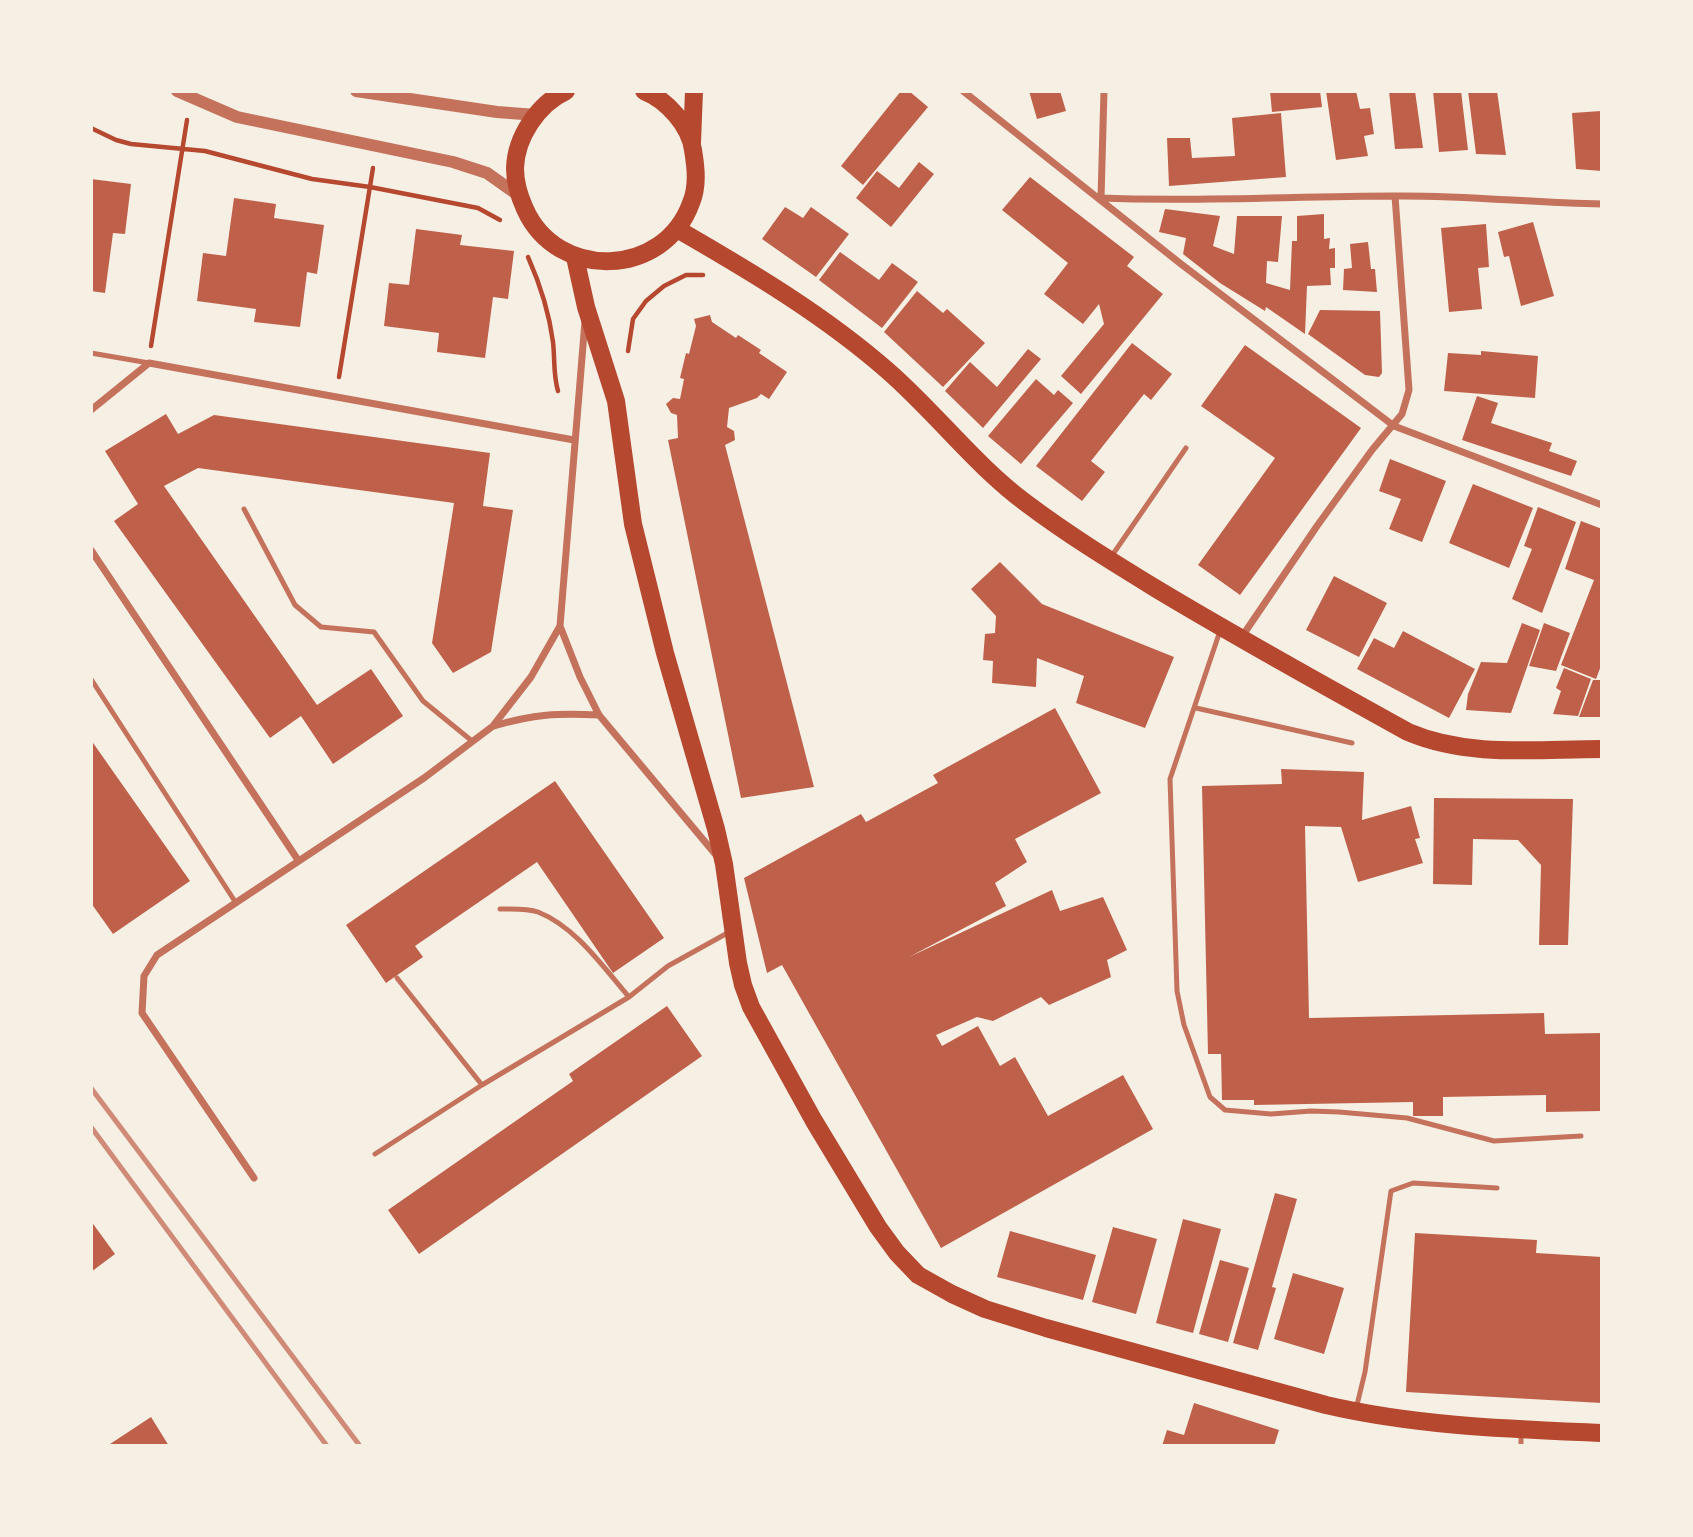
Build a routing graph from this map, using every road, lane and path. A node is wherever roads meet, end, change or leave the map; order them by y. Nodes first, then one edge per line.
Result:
1 (177, 91) edge
2 (356, 91) edge
3 (564, 91) edge
4 (645, 91) edge
5 (694, 91) edge
6 (962, 91) edge
7 (1104, 91) edge
8 (191, 98) junction
9 (536, 115) junction
10 (91, 128) edge
11 (692, 143) junction
12 (377, 146) junction
13 (183, 148) junction
14 (370, 187) junction
15 (518, 195) junction
16 (1395, 195) junction
17 (1101, 198) junction
18 (1602, 204) edge
19 (508, 227) dead end
20 (677, 229) junction
21 (527, 256) dead end
22 (575, 257) junction
23 (706, 275) dead end
24 (586, 307) junction
25 (91, 353) edge
26 (627, 354) dead end
27 (149, 363) junction
28 (335, 397) junction
29 (578, 400) junction
30 (91, 410) edge
31 (1394, 426) junction
32 (574, 440) junction
33 (1186, 448) dead end
34 (1602, 505) edge
35 (244, 509) dead end
36 (91, 550) edge
37 (1109, 560) junction
38 (560, 626) junction
39 (1221, 628) junction
40 (1241, 639) junction
41 (91, 679) edge
42 (1196, 708) junction
43 (599, 715) junction
44 (493, 726) junction
45 (472, 741) junction
46 (1352, 743) dead end
47 (1602, 749) edge
48 (299, 860) junction
49 (724, 864) junction
50 (236, 903) junction
51 (500, 909) dead end
52 (733, 930) junction
53 (397, 978) dead end
54 (629, 997) junction
55 (482, 1085) junction
56 (1581, 1136) dead end
57 (375, 1154) dead end
58 (254, 1178) dead end
59 (1497, 1188) dead end
60 (1355, 1412) junction
61 (1602, 1433) edge
62 (1521, 1438) edge

1 - 8 street
2 - 9 street
3 - 9 main road
4 - 11 main road
5 - 11 main road
6 - 17 street
7 - 17 street
8 - 12 street
8 - 13 path
9 - 15 main road
10 - 13 path
11 - 20 main road
12 - 14 path
12 - 15 street
13 - 14 path
13 - 27 path
14 - 19 path
14 - 28 path
15 - 22 main road
16 - 17 street
16 - 18 street
16 - 31 street
17 - 31 street
20 - 22 main road
20 - 37 main road
21 - 29 path
22 - 24 main road
23 - 26 path
24 - 29 street
24 - 49 main road
25 - 27 lane
27 - 28 street
27 - 30 street
28 - 32 street
29 - 32 street
31 - 34 street
31 - 40 street
32 - 38 street
33 - 37 lane
35 - 45 lane
36 - 48 street
37 - 39 main road
38 - 43 street
38 - 44 street
39 - 40 main road
39 - 42 lane
40 - 47 main road
41 - 50 lane
42 - 46 lane
42 - 56 lane
43 - 44 street
43 - 49 street
44 - 45 street
45 - 48 street
48 - 50 street
49 - 52 main road
50 - 58 street
51 - 54 lane
52 - 54 lane
52 - 60 main road
53 - 55 lane
54 - 55 lane
55 - 57 lane
59 - 60 lane
60 - 62 main road
61 - 62 main road

